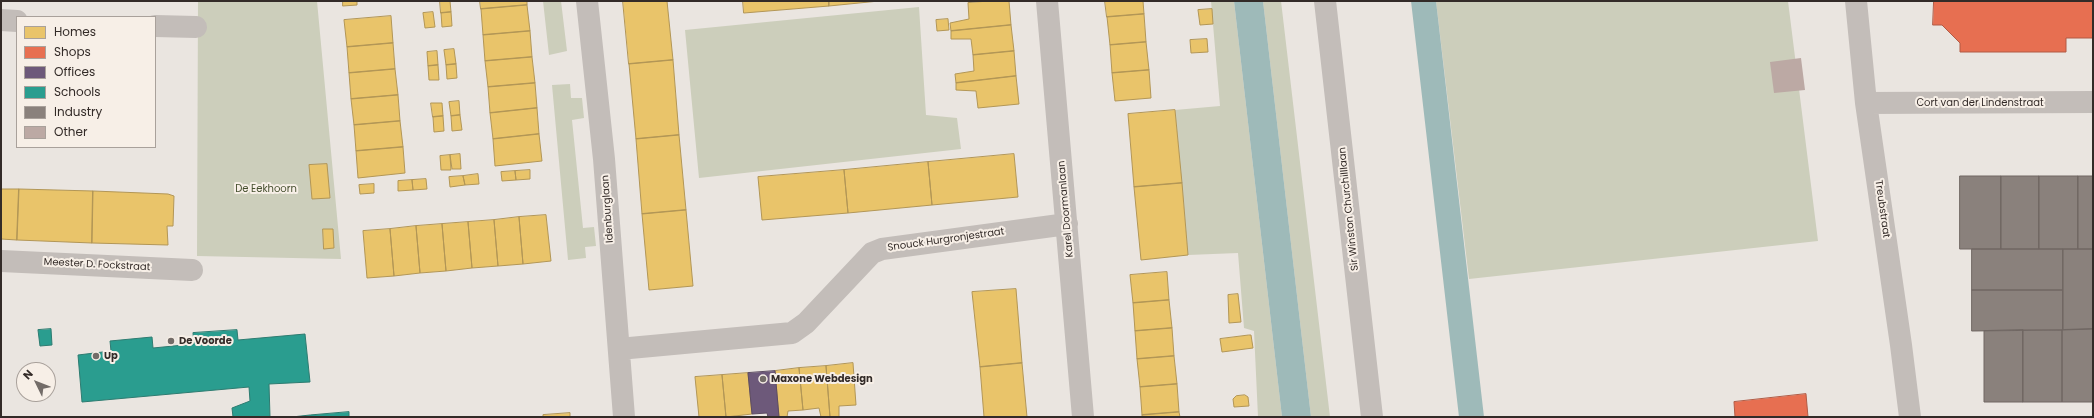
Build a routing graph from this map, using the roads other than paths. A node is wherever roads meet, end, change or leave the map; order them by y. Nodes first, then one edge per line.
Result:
1 (587, 1) edge
2 (1046, 1) edge
3 (1325, 1) edge
4 (1856, 1) edge
5 (1, 20) edge
6 (16, 21) edge
7 (156, 26) edge
8 (196, 27) dead end
9 (2093, 102) edge
10 (1866, 103) junction
11 (1067, 224) junction
12 (1, 261) edge
13 (192, 270) dead end
14 (619, 349) junction
15 (624, 417) edge
16 (1083, 417) edge
17 (1372, 417) edge
18 (1910, 417) edge

1 - 14 street, Idenburglaan
2 - 11 street, Karel Doormanlaan
3 - 17 street, Sir Winston Churchilllaan
4 - 10 street, Treubstraat
5 - 6 street
7 - 8 street
9 - 10 street, Cort van der Lindenstraat
10 - 18 street, Treubstraat
11 - 14 street, Snouck Hurgronjestraat
11 - 16 street, Karel Doormanlaan
12 - 13 street, Meester D. Fockstraat
14 - 15 street, Idenburglaan

